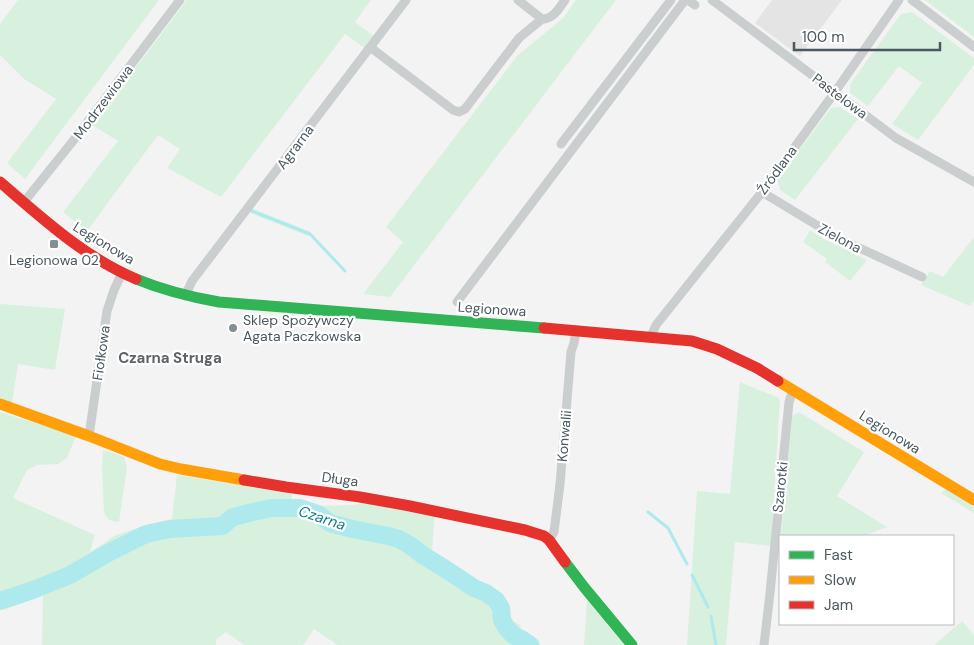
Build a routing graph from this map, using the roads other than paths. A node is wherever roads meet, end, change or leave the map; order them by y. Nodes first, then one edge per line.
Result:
1 (180, 0) edge
2 (406, 0) edge
3 (518, 0) edge
4 (565, 0) edge
5 (671, 0) edge
6 (712, 0) edge
7 (899, 0) edge
8 (912, 0) edge
9 (689, 2) edge
10 (542, 19) junction
11 (370, 47) junction
12 (974, 47) edge
13 (835, 92) junction
14 (561, 144) dead end
15 (0, 182) edge
16 (974, 182) edge
17 (762, 192) junction
18 (24, 202) junction
19 (122, 273) junction
20 (922, 277) dead end
21 (186, 296) junction
22 (457, 302) dead end
23 (576, 330) junction
24 (651, 336) junction
25 (793, 390) junction
26 (0, 404) edge
27 (89, 436) junction
28 (974, 500) edge
29 (549, 540) junction
30 (632, 645) edge
31 (764, 645) edge

1 - 18 street, Modrzewiowa
2 - 11 street, Agrarna
3 - 10 street
4 - 10 street
5 - 14 street
6 - 13 street, Pastelowa
7 - 13 street, Źródlana
8 - 12 street
9 - 22 street
10 - 11 street
11 - 21 street, Agrarna
13 - 16 street, Pastelowa
13 - 17 street, Źródlana
15 - 18 main road, Legionowa
17 - 20 street, Zielona
17 - 24 street, Źródlana
18 - 19 main road, Legionowa
19 - 21 main road, Legionowa
19 - 27 street, Fiołkowa
21 - 23 main road, Legionowa
23 - 24 main road, Legionowa
23 - 29 street, Konwalii
24 - 25 main road, Legionowa
25 - 28 main road, Legionowa
25 - 31 street, Szarotki
26 - 27 main road, Długa
27 - 29 main road, Długa
29 - 30 main road

